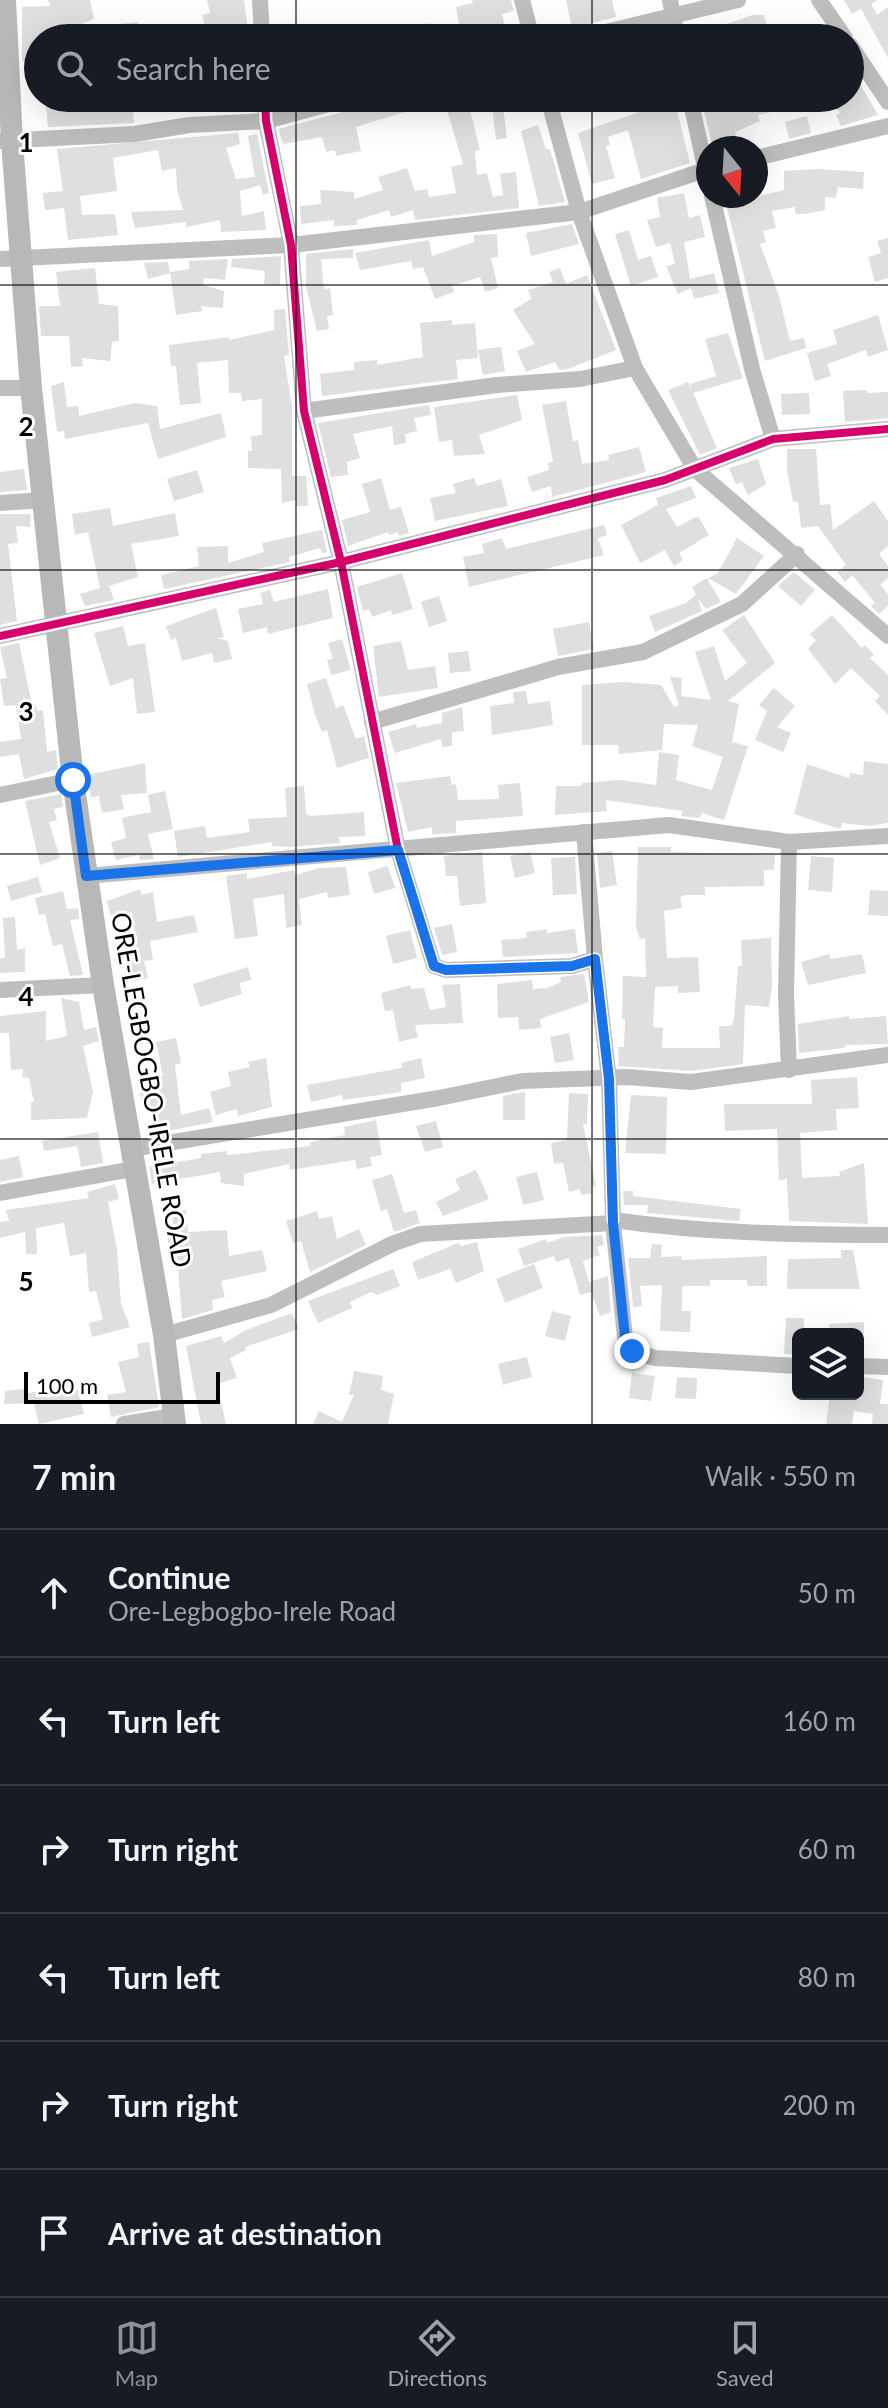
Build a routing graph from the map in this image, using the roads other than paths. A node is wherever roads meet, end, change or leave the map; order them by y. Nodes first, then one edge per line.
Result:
1 (5, 0) edge
2 (260, 0) edge
3 (522, 0) edge
4 (738, 0) edge
5 (819, 0) edge
6 (671, 8) edge
7 (261, 24) edge
8 (528, 24) edge
9 (623, 24) edge
10 (835, 24) edge
11 (864, 66) edge
12 (888, 102) edge
13 (266, 112) edge
14 (299, 112) edge
15 (552, 112) edge
16 (693, 112) edge
17 (266, 121) junction
18 (888, 126) edge
19 (698, 136) edge
20 (6, 142) edge
21 (768, 155) edge
22 (696, 177) edge
23 (715, 208) edge
24 (579, 212) junction
25 (291, 245) junction
26 (11, 260) edge
27 (635, 368) junction
28 (0, 388) edge
29 (31, 388) junction
30 (304, 411) junction
31 (888, 429) edge
32 (773, 439) junction
33 (695, 469) junction
34 (44, 500) junction
35 (0, 503) edge
36 (797, 554) junction
37 (341, 562) junction
38 (55, 626) junction
39 (0, 636) edge
40 (888, 636) edge
41 (372, 722) junction
42 (73, 780) junction
43 (0, 795) edge
44 (584, 832) junction
45 (888, 836) edge
46 (789, 842) junction
47 (398, 850) junction
48 (86, 876) junction
49 (595, 959) junction
50 (103, 985) junction
51 (0, 990) edge
52 (888, 1055) edge
53 (789, 1070) junction
54 (609, 1079) junction
55 (132, 1159) junction
56 (0, 1193) edge
57 (613, 1221) junction
58 (888, 1235) edge
59 (164, 1335) junction
60 (792, 1366) edge
61 (864, 1366) edge
62 (888, 1367) edge
63 (175, 1420) edge
64 (124, 1424) edge

1 - 20 main road, ORE-LEGBOGBO-IRELE ROAD
2 - 7 street
3 - 8 street
4 - 6 street
5 - 10 street
6 - 9 street
11 - 12 street
13 - 17 street
14 - 17 street
15 - 24 street
16 - 19 street
17 - 20 street
17 - 25 street
18 - 21 street
20 - 26 main road, ORE-LEGBOGBO-IRELE ROAD
22 - 24 street
23 - 32 street
24 - 25 street
24 - 27 street
25 - 26 street
25 - 30 street
26 - 29 main road, ORE-LEGBOGBO-IRELE ROAD
27 - 30 street
27 - 33 street
28 - 29 street
29 - 34 main road, ORE-LEGBOGBO-IRELE ROAD
30 - 37 street
31 - 32 street
32 - 33 street
33 - 36 street
33 - 37 street
34 - 35 street
34 - 38 main road, ORE-LEGBOGBO-IRELE ROAD
36 - 40 street
36 - 41 street
37 - 38 street
37 - 41 street
38 - 39 street
38 - 42 main road, ORE-LEGBOGBO-IRELE ROAD
41 - 47 street
42 - 43 street
42 - 48 main road, ORE-LEGBOGBO-IRELE ROAD
44 - 46 street
44 - 47 street
44 - 49 street
45 - 46 street
46 - 53 street
47 - 48 street
47 - 49 street
48 - 50 main road, ORE-LEGBOGBO-IRELE ROAD
49 - 54 street
50 - 51 street
50 - 55 main road, ORE-LEGBOGBO-IRELE ROAD
52 - 53 street
53 - 54 street
54 - 55 street
54 - 57 street
55 - 56 street
55 - 59 main road, ORE-LEGBOGBO-IRELE ROAD
57 - 58 street
57 - 59 street
57 - 60 street
59 - 63 main road, ORE-LEGBOGBO-IRELE ROAD
61 - 62 street
63 - 64 street

